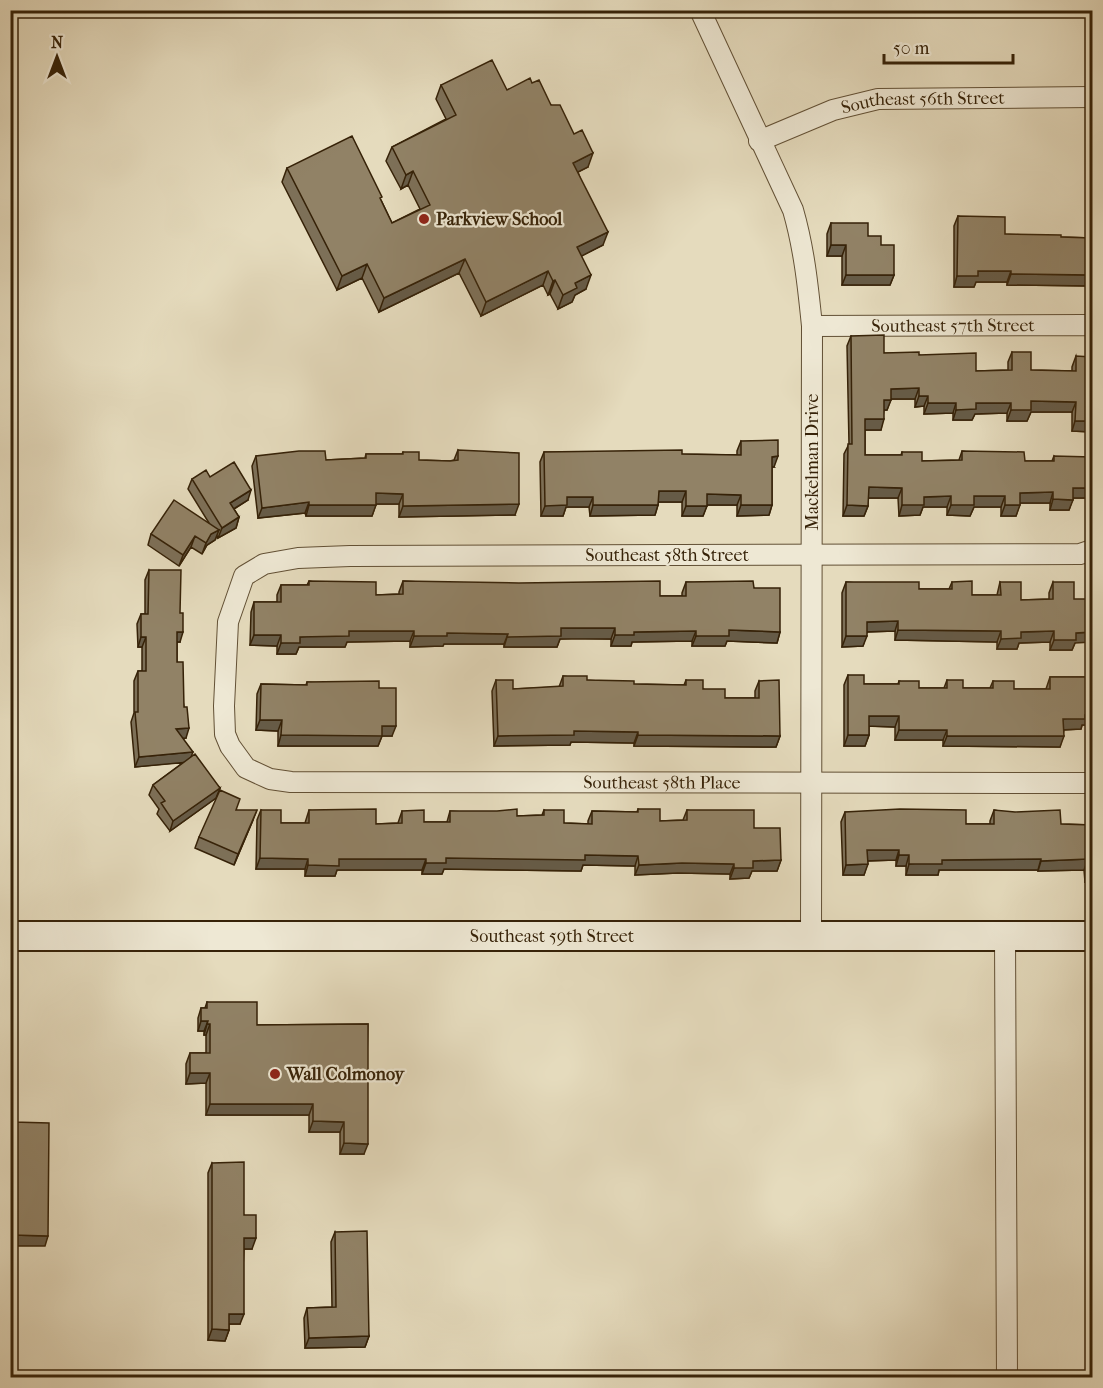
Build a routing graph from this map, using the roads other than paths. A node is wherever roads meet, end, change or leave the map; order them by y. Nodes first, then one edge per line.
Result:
1 (700, 10) edge
2 (1092, 97) edge
3 (759, 141) junction
4 (812, 326) junction
5 (1092, 327) edge
6 (1092, 550) edge
7 (813, 555) junction
8 (238, 759) joint
9 (813, 782) junction
10 (1092, 783) edge
11 (10, 936) edge
12 (811, 936) junction
13 (1005, 936) junction
14 (1092, 936) edge
15 (1007, 1377) edge

1 - 3 street, Mackelman Drive
2 - 3 street, Southeast 56th Street
3 - 4 street, Mackelman Drive
4 - 5 street, Southeast 57th Street
4 - 7 street, Mackelman Drive
6 - 7 street, Southeast 58th Street
7 - 8 street, Southeast 58th Street
7 - 9 street, Mackelman Drive
8 - 9 street, Southeast 58th Place
9 - 10 street, Southeast 58th Place
9 - 12 street, Mackelman Drive
11 - 12 main road, Southeast 59th Street
12 - 13 main road, Southeast 59th Street
13 - 14 main road, Southeast 59th Street
13 - 15 street

